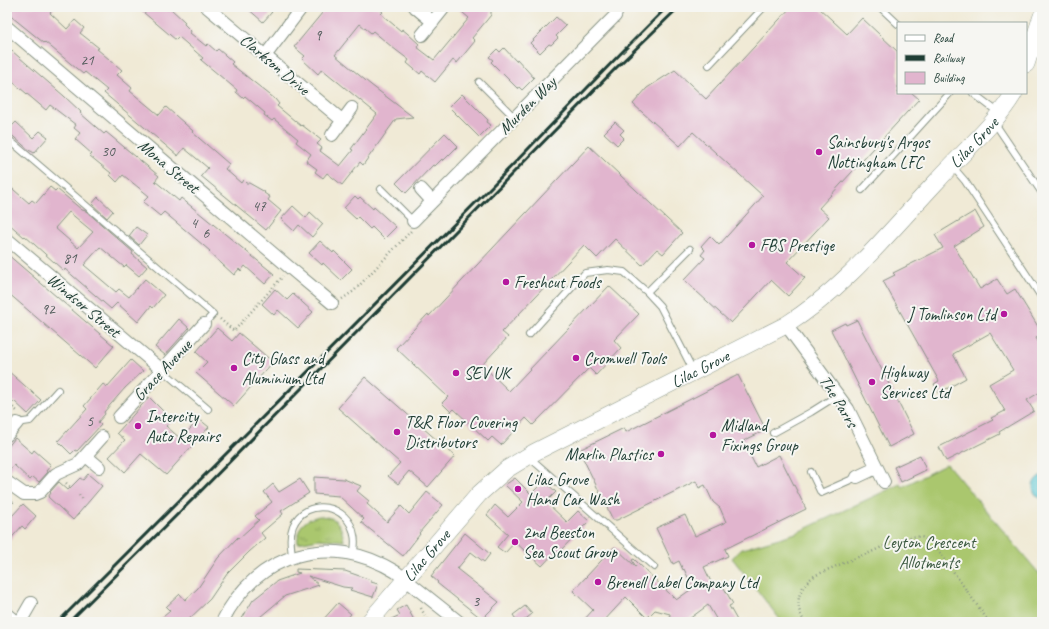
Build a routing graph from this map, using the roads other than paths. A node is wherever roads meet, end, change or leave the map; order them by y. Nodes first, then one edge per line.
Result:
1 (207, 7) edge
2 (302, 7) edge
3 (415, 7) edge
4 (618, 7) edge
5 (764, 7) edge
6 (880, 7) edge
7 (443, 9) dead end
8 (1042, 16) edge
9 (433, 22) junction
10 (897, 23) edge
11 (7, 27) edge
12 (422, 35) dead end
13 (265, 56) junction
14 (1033, 57) edge
15 (709, 65) dead end
16 (480, 82) dead end
17 (949, 94) edge
18 (974, 94) edge
19 (1013, 94) edge
20 (352, 108) dead end
21 (514, 117) junction
22 (997, 118) junction
23 (343, 121) junction
24 (332, 135) dead end
25 (7, 138) edge
26 (952, 165) junction
27 (381, 189) dead end
28 (421, 189) dead end
29 (862, 190) dead end
30 (1042, 193) edge
31 (432, 201) junction
32 (413, 221) joint
33 (7, 239) edge
34 (690, 249) dead end
35 (647, 292) junction
36 (1042, 298) edge
37 (332, 303) road end
38 (204, 324) joint
39 (786, 325) junction
40 (529, 335) dead end
41 (162, 370) junction
42 (693, 371) junction
43 (58, 390) dead end
44 (838, 395) junction
45 (208, 408) dead end
46 (119, 417) dead end
47 (17, 423) joint
48 (773, 433) dead end
49 (7, 435) edge
50 (102, 437) dead end
51 (86, 456) junction
52 (528, 456) junction
53 (99, 467) dead end
54 (876, 468) junction
55 (811, 472) dead end
56 (857, 477) joint
57 (7, 482) edge
58 (884, 482) dead end
59 (354, 553) junction
60 (292, 556) junction
61 (654, 567) dead end
62 (406, 579) junction
63 (31, 603) dead end
64 (7, 614) edge
65 (18, 622) edge
66 (222, 622) edge
67 (368, 622) edge
68 (459, 622) edge

1 - 13 street, Clarkson Drive
2 - 13 street
3 - 9 street
4 - 21 street, Murden Way
5 - 15 lane
6 - 10 lane
7 - 9 street
8 - 14 street
9 - 12 street
11 - 37 street, Mona Street
13 - 23 street, Clarkson Drive
16 - 21 lane
17 - 29 lane
18 - 22 lane
19 - 22 street, Lilac Grove
20 - 23 street
21 - 31 street, Murden Way
22 - 26 street, Lilac Grove
22 - 30 lane
23 - 24 street
25 - 38 lane
26 - 36 lane
26 - 39 street, Lilac Grove
27 - 32 lane
28 - 31 street
31 - 32 street, Murden Way
33 - 41 street, Windsor Street
34 - 35 lane
35 - 40 lane
35 - 42 lane
38 - 41 street, Grace Avenue
39 - 42 street, Lilac Grove
39 - 44 street, The Parrs
41 - 45 lane
41 - 46 street, Grace Avenue
42 - 52 street, Lilac Grove
43 - 47 lane
44 - 48 lane
44 - 54 street, The Parrs
47 - 49 street
50 - 51 street
51 - 53 street
51 - 57 street
52 - 61 lane
52 - 62 street, Lilac Grove
54 - 56 street
54 - 58 street, The Parrs
55 - 56 lane
59 - 60 street
59 - 60 lane
59 - 62 street
60 - 66 street
62 - 67 street, Lilac Grove
62 - 68 street
63 - 65 street
64 - 65 street

